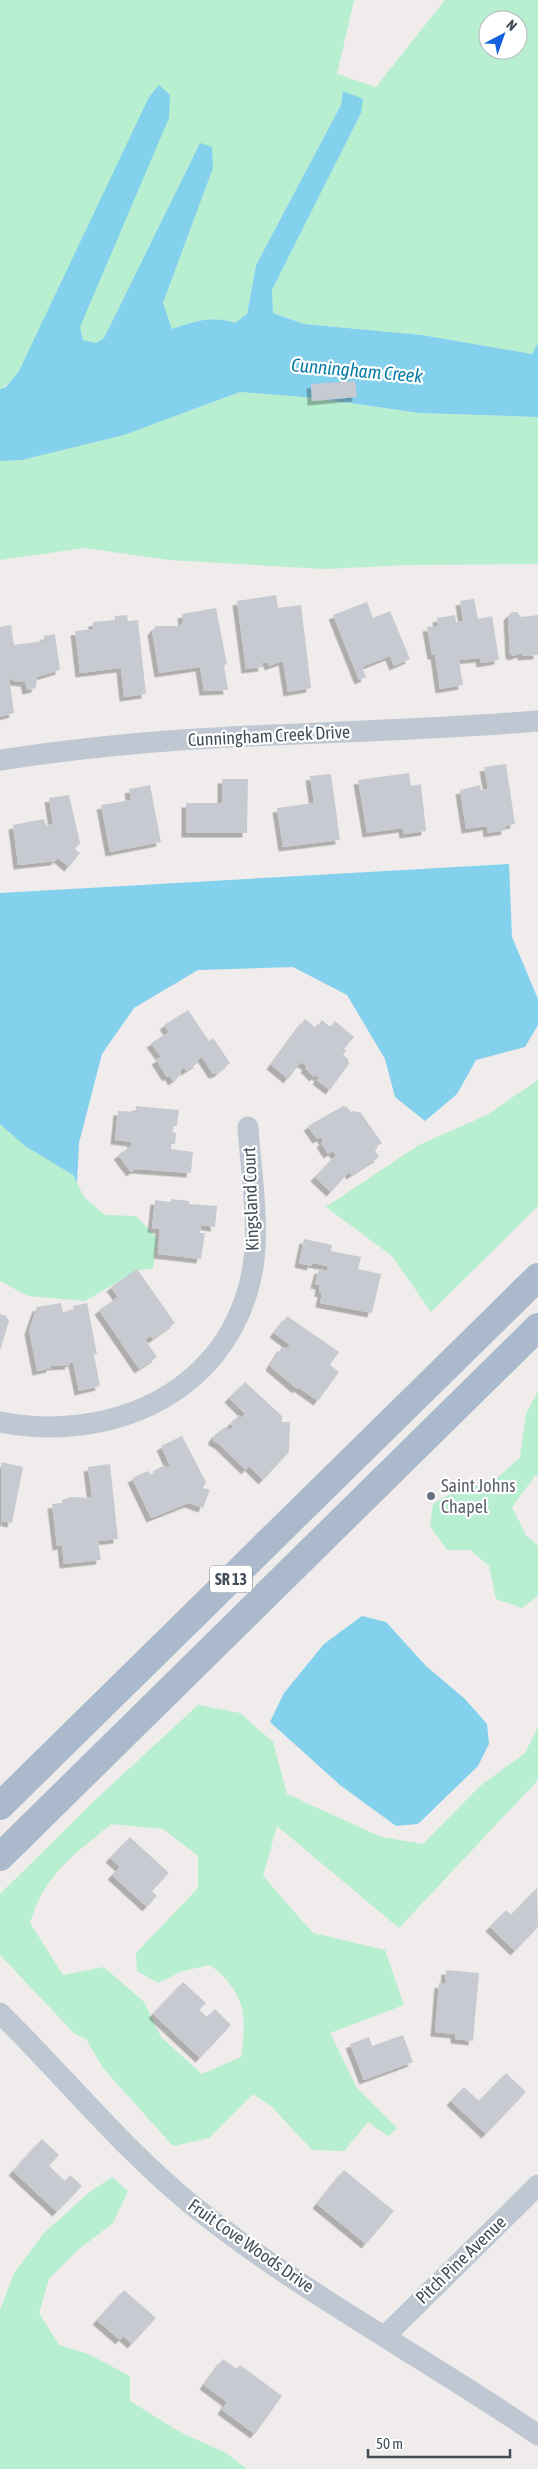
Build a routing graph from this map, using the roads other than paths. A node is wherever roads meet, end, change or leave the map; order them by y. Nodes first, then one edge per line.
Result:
1 (538, 721) edge
2 (0, 760) edge
3 (248, 1127) dead end
4 (538, 1277) edge
5 (538, 1327) edge
6 (426, 1387) junction
7 (449, 1414) junction
8 (0, 1422) edge
9 (0, 1806) edge
10 (0, 1856) edge
11 (0, 2013) edge
12 (538, 2185) edge
13 (385, 2336) junction
14 (538, 2435) edge

1 - 2 street, Cunningham Creek Drive
3 - 8 street, Kingsland Court
4 - 6 main road, SR 13
5 - 7 main road, SR 13
6 - 7 main road
6 - 9 main road, SR 13
7 - 10 main road, SR 13
11 - 13 street, Fruit Cove Woods Drive
12 - 13 street, Pitch Pine Avenue
13 - 14 street, Fruit Cove Woods Drive

